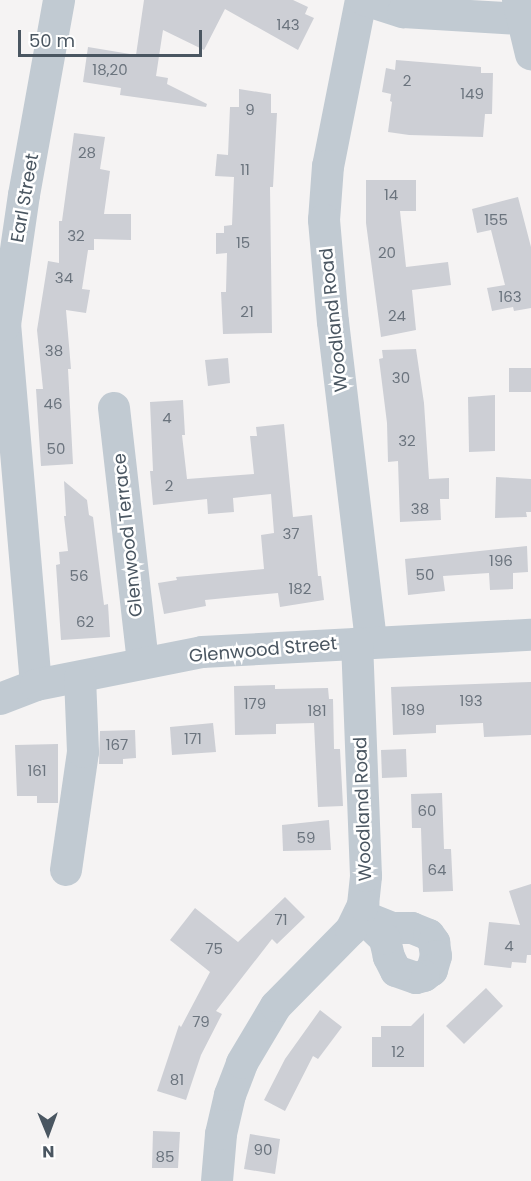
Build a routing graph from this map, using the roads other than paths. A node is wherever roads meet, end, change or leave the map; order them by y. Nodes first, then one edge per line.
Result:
1 (59, 0) edge
2 (363, 0) edge
3 (520, 9) edge
4 (531, 54) edge
5 (12, 194) edge
6 (114, 408) dead end
7 (531, 635) edge
8 (364, 642) junction
9 (142, 663) junction
10 (80, 678) junction
11 (36, 685) junction
12 (0, 699) edge
13 (66, 870) dead end
14 (217, 1181) edge

1 - 5 street, Earl Street
2 - 3 street
2 - 8 street, Woodland Road
3 - 4 street
5 - 11 street, Earl Street
6 - 9 street, Glenwood Terrace
7 - 8 street, Glenwood Street
8 - 9 street, Glenwood Street
8 - 14 street, Woodland Road
9 - 10 street, Glenwood Street
10 - 11 street, Glenwood Street
10 - 13 street
11 - 12 street, Glenwood Street

